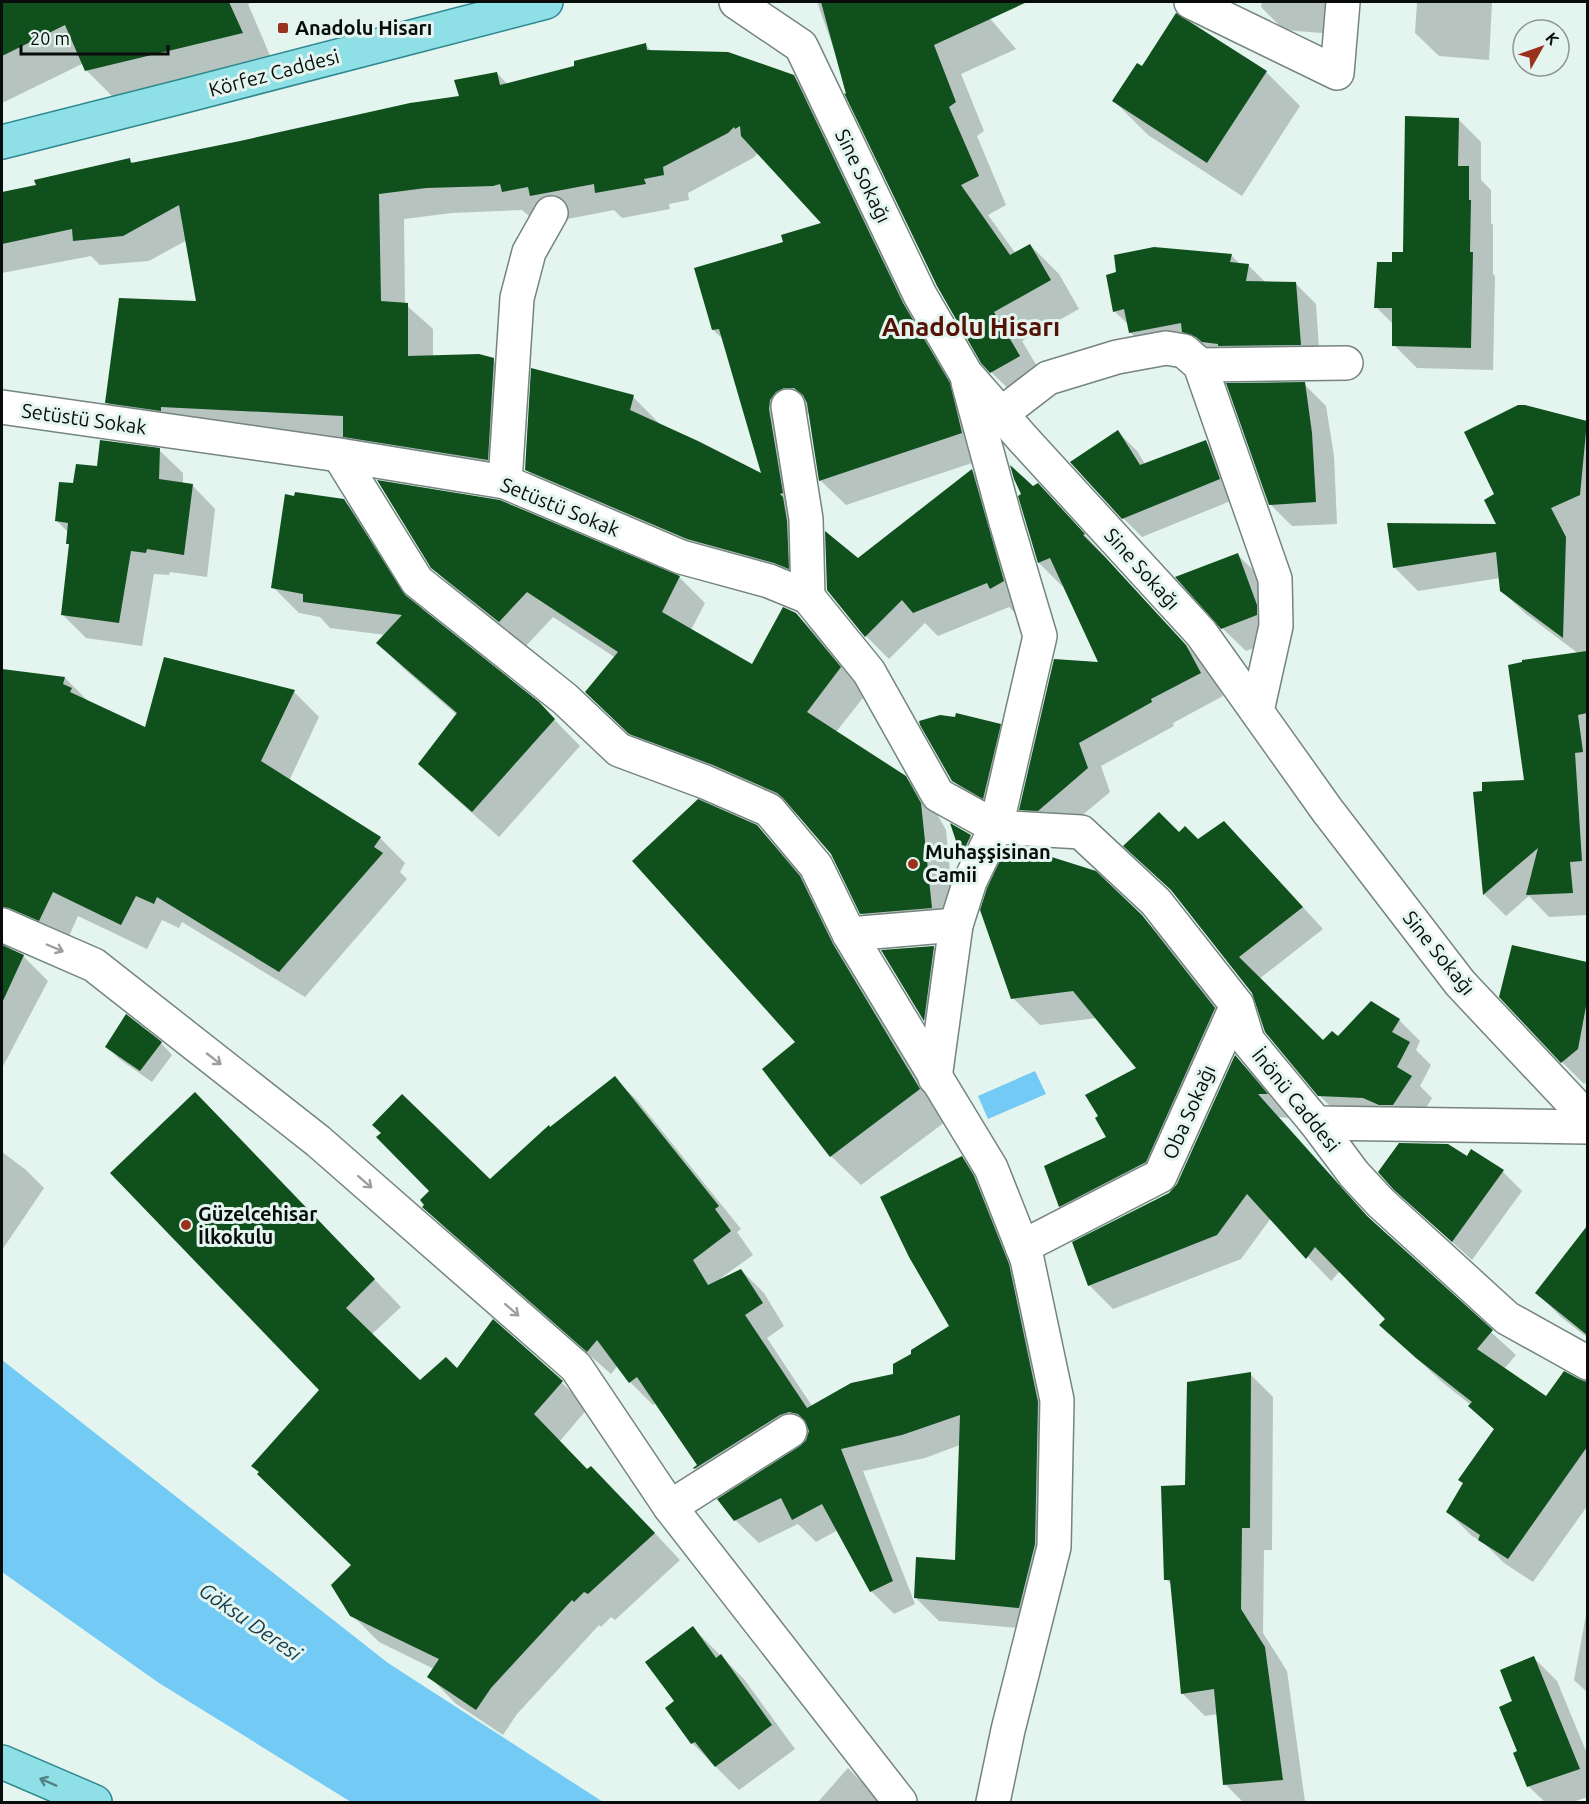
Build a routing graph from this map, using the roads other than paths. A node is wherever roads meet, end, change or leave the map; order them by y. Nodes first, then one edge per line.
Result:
1 (546, 2) edge
2 (736, 2) edge
3 (1191, 2) edge
4 (1342, 2) edge
5 (2, 142) edge
6 (551, 213) dead end
7 (1346, 363) dead end
8 (1200, 365) junction
9 (966, 374) junction
10 (788, 406) dead end
11 (2, 407) edge
12 (1001, 414) junction
13 (339, 454) junction
14 (505, 482) junction
15 (808, 597) junction
16 (1257, 711) junction
17 (996, 827) junction
18 (2, 925) edge
19 (956, 925) junction
20 (849, 934) junction
21 (1237, 1005) junction
22 (935, 1078) junction
23 (1587, 1119) edge
24 (1316, 1123) junction
25 (1587, 1127) edge
26 (1022, 1247) junction
27 (1587, 1363) edge
28 (790, 1431) dead end
29 (670, 1506) junction
30 (2, 1762) edge
31 (95, 1803) edge
32 (900, 1803) edge
33 (993, 1803) edge

1 - 5 main road, Körfez Caddesi
2 - 9 street, Sine Sokağı
3 - 4 street
6 - 14 street
7 - 8 street
8 - 12 street
8 - 16 street
9 - 12 street, Sine Sokağı
9 - 17 street
10 - 15 street
11 - 13 street, Setüstü Sokak
12 - 16 street, Sine Sokağı
13 - 14 street, Setüstü Sokak
13 - 20 street
14 - 15 street, Setüstü Sokak
15 - 17 street, Setüstü Sokak
16 - 23 street, Sine Sokağı
17 - 19 street
17 - 21 street, İnönü Caddesi
18 -> 29 street
19 - 20 street
19 - 22 street
20 - 22 street
21 - 24 street, İnönü Caddesi
21 - 26 street, Oba Sokağı
22 - 26 street
24 - 25 street
24 - 27 street, İnönü Caddesi
26 - 33 street
28 - 29 street
29 - 32 street
31 -> 30 main road

